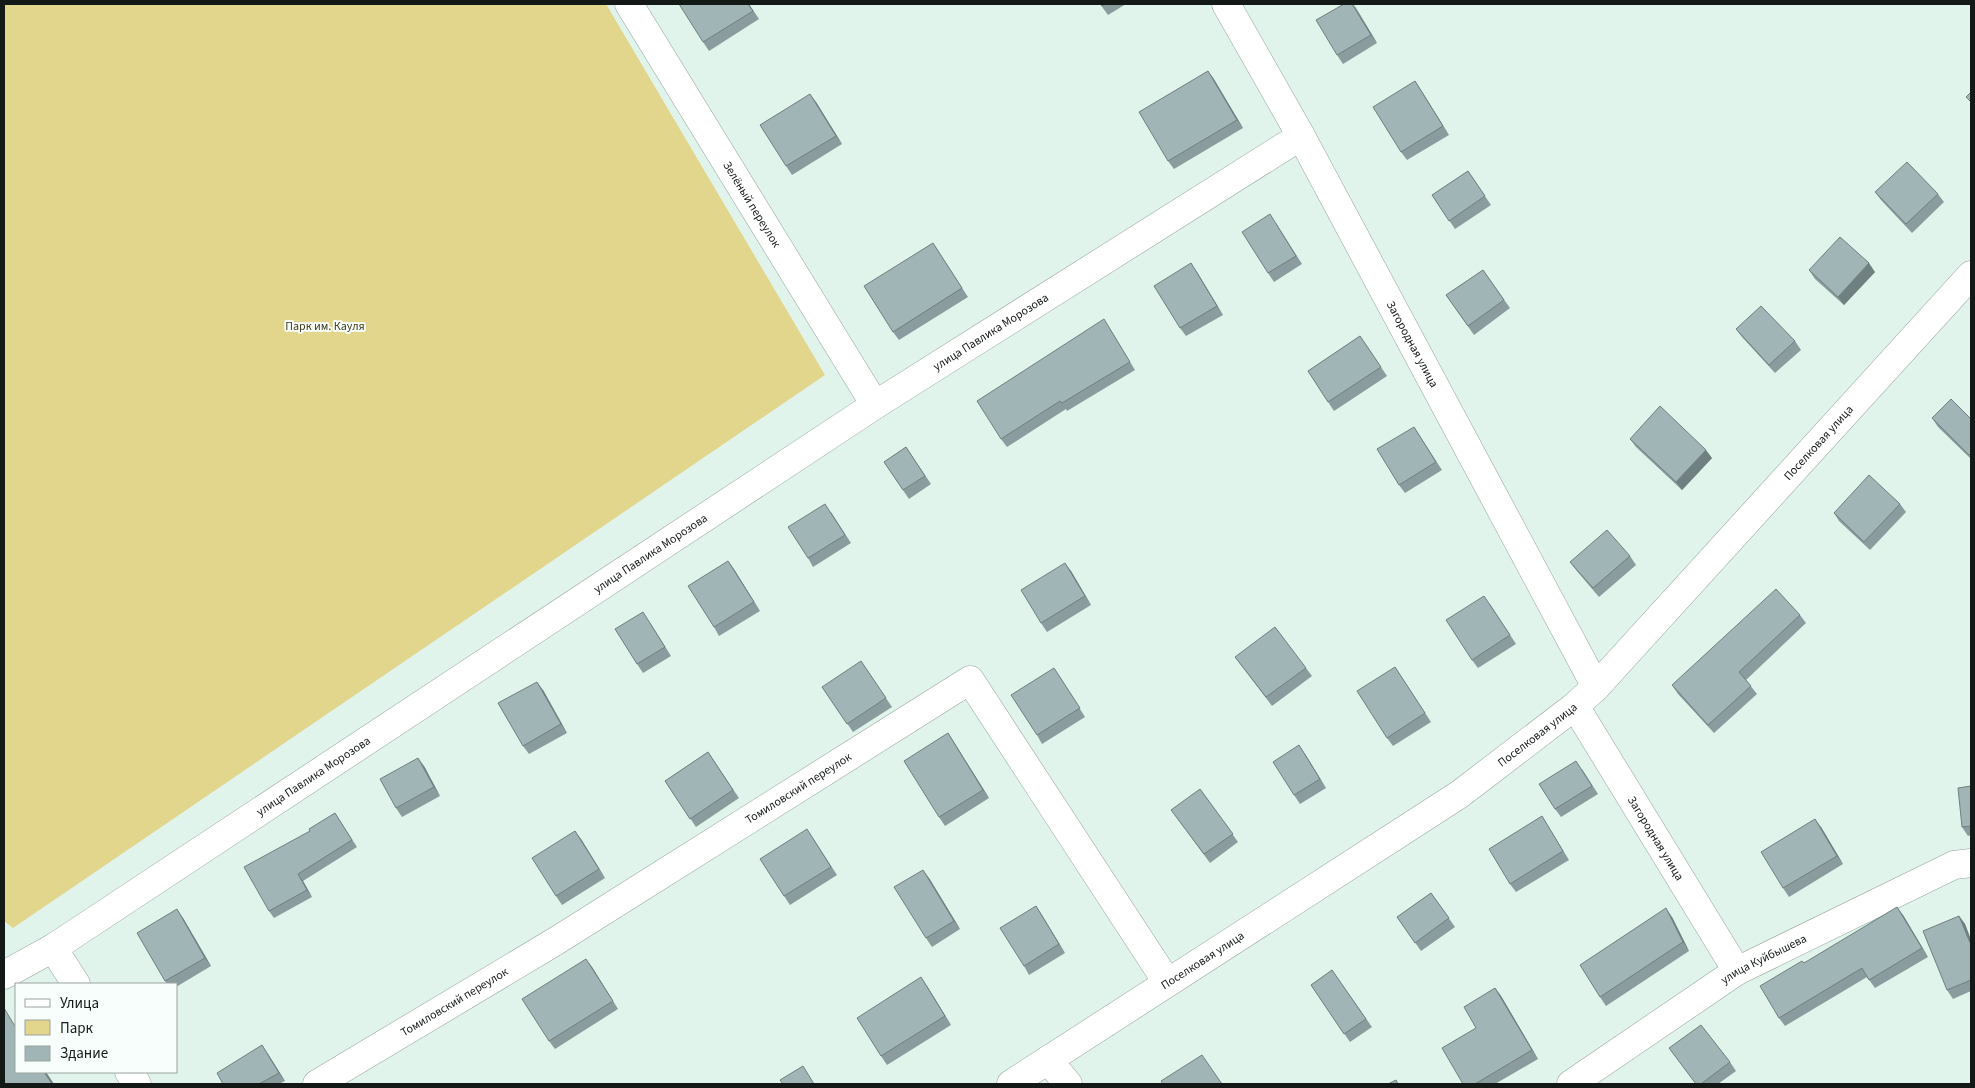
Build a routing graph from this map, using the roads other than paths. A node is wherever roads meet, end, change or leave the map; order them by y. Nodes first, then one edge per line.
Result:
1 (629, 4) edge
2 (1226, 4) edge
3 (1301, 136) junction
4 (1971, 275) edge
5 (875, 405) junction
6 (1596, 686) junction
7 (1575, 706) junction
8 (1971, 863) edge
9 (53, 948) junction
10 (8, 967) edge
11 (1737, 971) junction
12 (1167, 982) junction
13 (75, 983) edge
14 (1048, 1060) junction
15 (130, 1073) edge
16 (137, 1084) edge
17 (317, 1084) edge
18 (1011, 1084) edge
19 (1068, 1084) edge
20 (1571, 1084) edge

1 - 5 street, Зелёный переулок
2 - 3 street, Загородная улица
3 - 5 street, улица Павлика Морозова
3 - 6 street, Загородная улица
4 - 6 street, Поселковая улица
5 - 9 street, улица Павлика Морозова
6 - 7 street, Поселковая улица
7 - 11 street, Загородная улица
7 - 12 street, Поселковая улица
8 - 11 street, улица Куйбышева
9 - 10 street, улица Павлика Морозова
9 - 13 street
11 - 20 street, улица Куйбышева
12 - 14 street, Поселковая улица
12 - 17 street, Томиловский переулок
14 - 18 street, Поселковая улица
14 - 19 street
15 - 16 street

